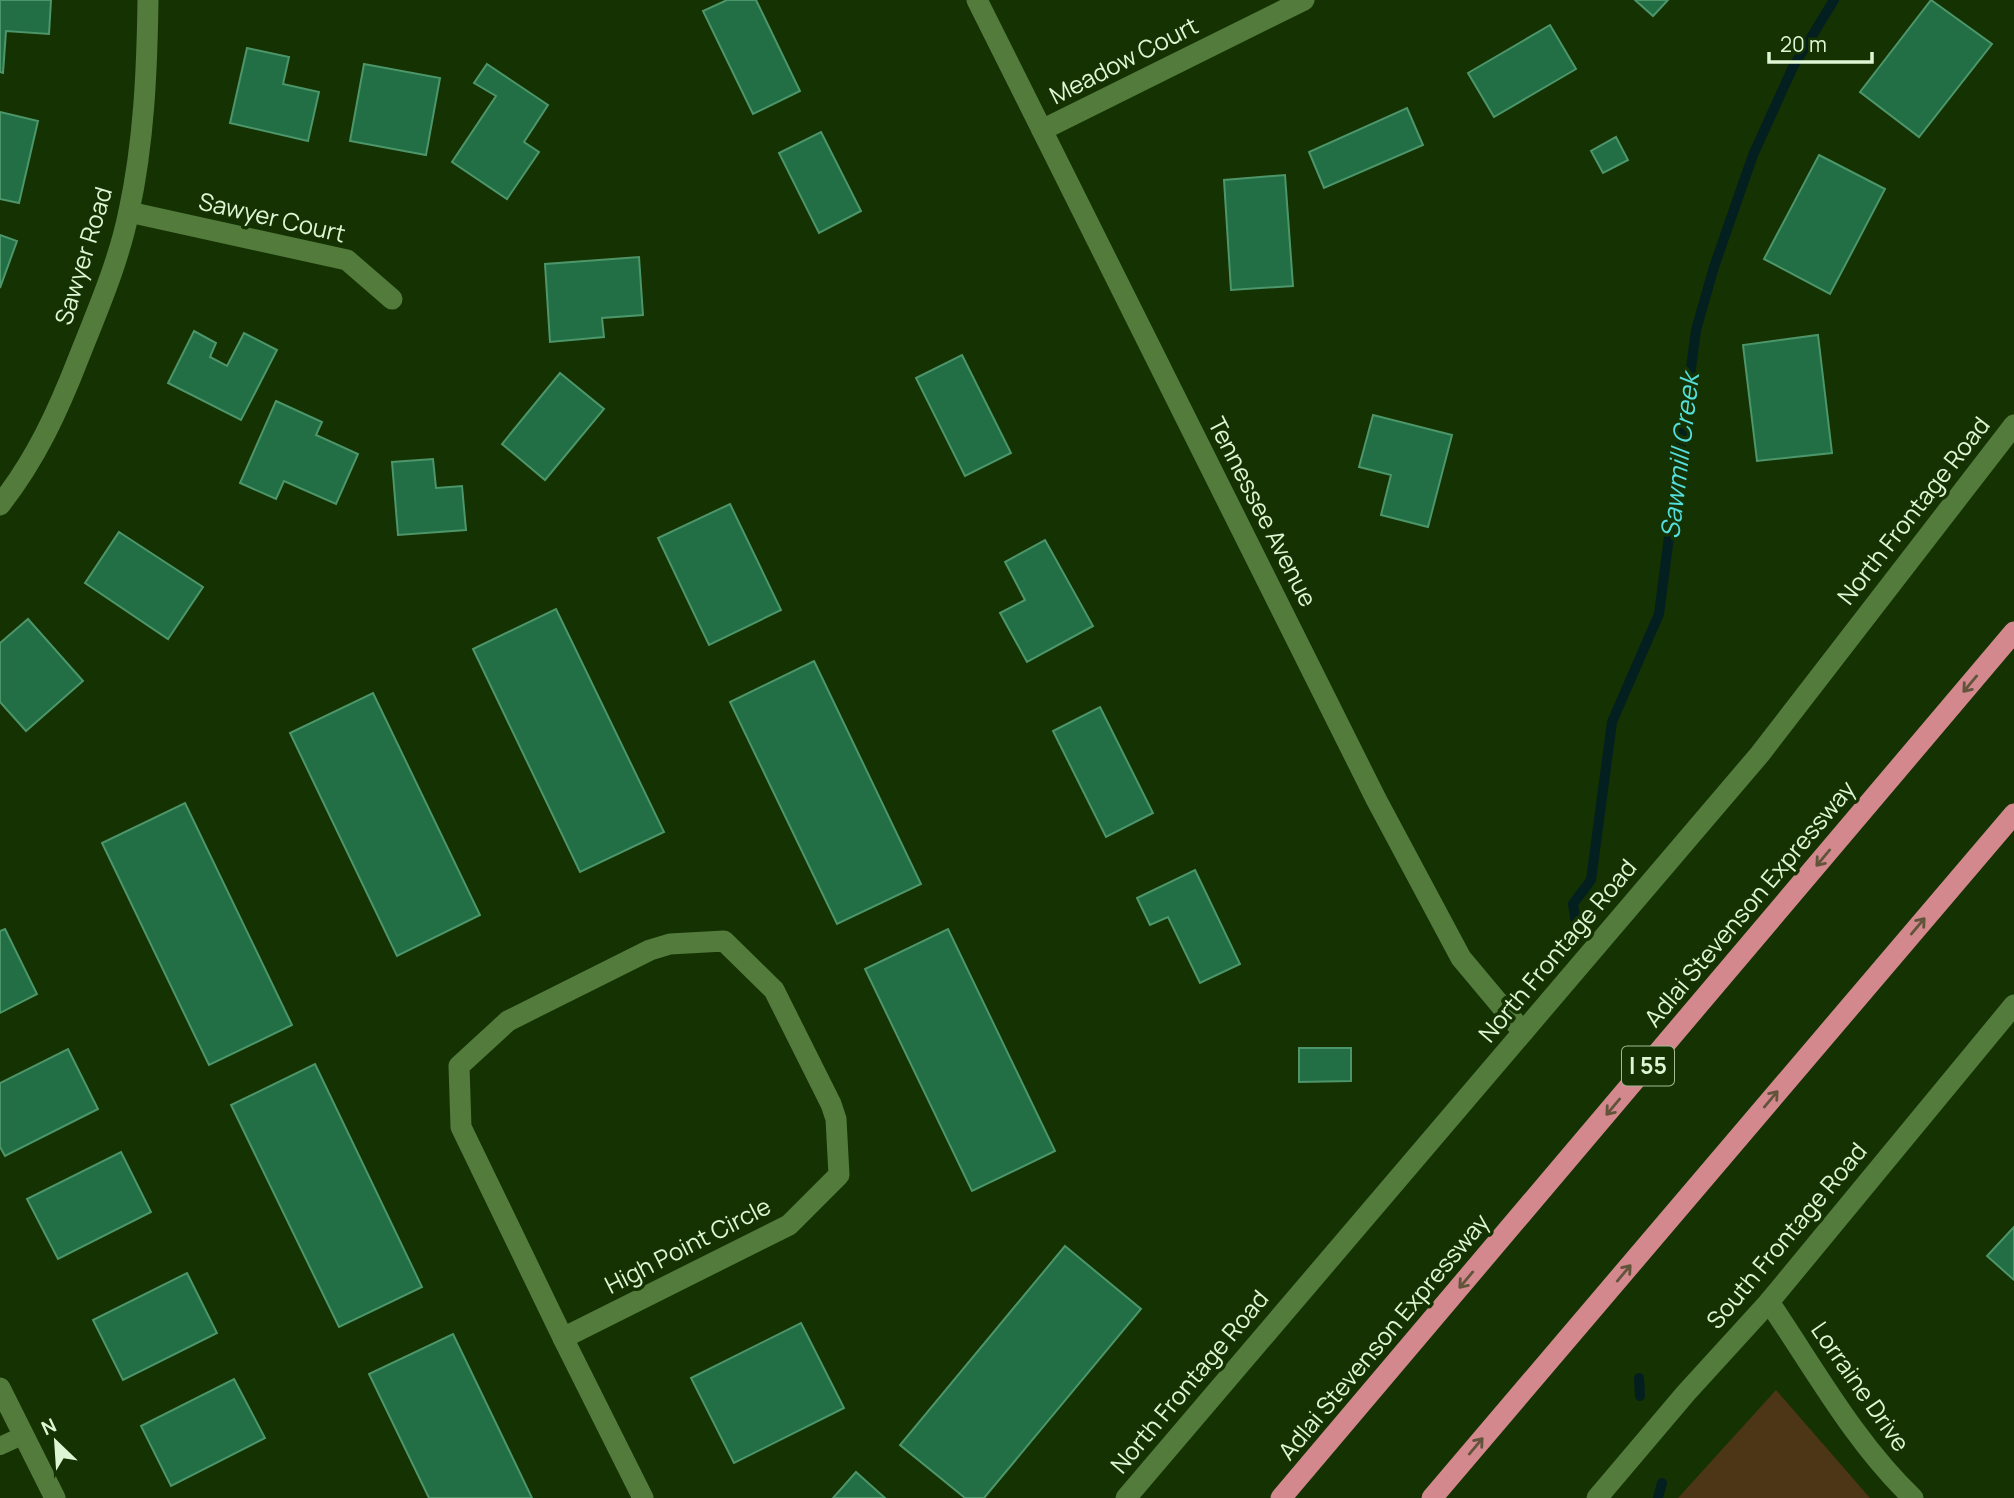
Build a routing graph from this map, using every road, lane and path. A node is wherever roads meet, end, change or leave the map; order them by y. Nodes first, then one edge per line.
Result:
1 (148, 0) edge
2 (977, 0) edge
3 (1304, 0) edge
4 (1042, 131) junction
5 (129, 212) junction
6 (392, 299) dead end
7 (2014, 425) edge
8 (0, 505) edge
9 (2014, 632) edge
10 (2014, 814) edge
11 (2014, 1005) edge
12 (1523, 1032) junction
13 (1769, 1302) junction
14 (563, 1338) junction
15 (0, 1388) edge
16 (23, 1435) junction
17 (0, 1446) edge
18 (55, 1498) edge
19 (643, 1498) edge
20 (1126, 1498) edge
21 (1281, 1498) edge
22 (1432, 1498) edge
23 (1597, 1498) edge
24 (1913, 1498) edge

1 - 5 street, Sawyer Road
2 - 4 street, Tennessee Avenue
3 - 4 street, Meadow Court
4 - 12 street, Tennessee Avenue
5 - 6 street, Sawyer Court
5 - 8 street, Sawyer Road
7 - 12 street, North Frontage Road
9 -> 21 highway, Adlai Stevenson Expressway / I 55
22 -> 10 highway
11 - 13 street, South Frontage Road
12 - 20 street, North Frontage Road
13 - 23 street, South Frontage Road
13 - 24 street, Lorraine Drive
14 - 14 street, High Point Circle
14 - 19 street, High Point Circle
15 - 16 street
16 - 17 lane
16 - 18 street

